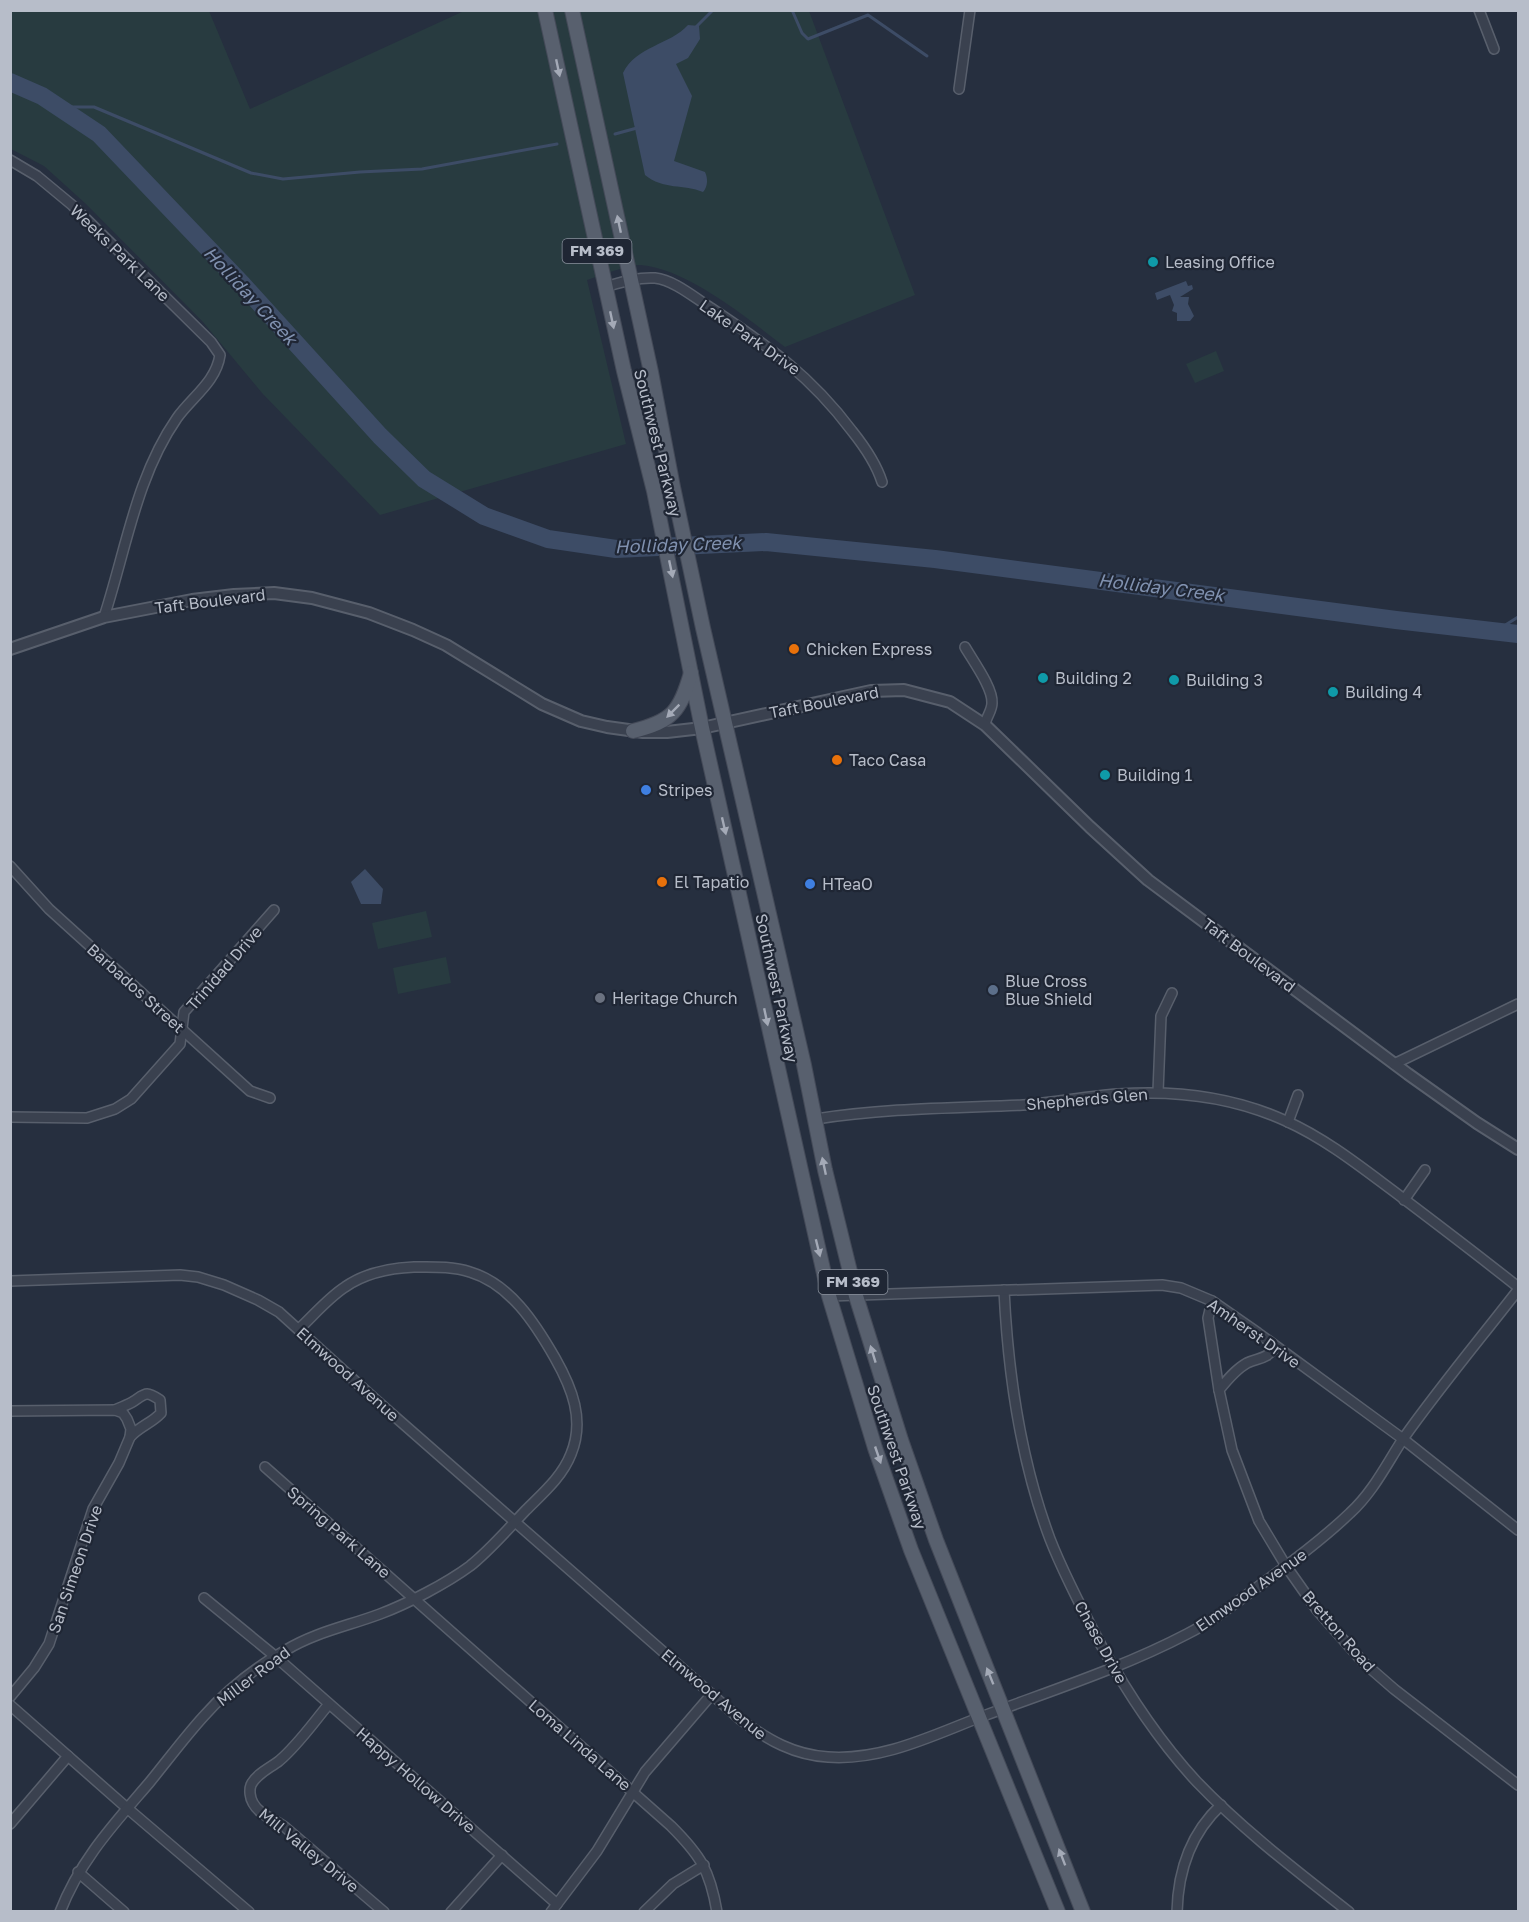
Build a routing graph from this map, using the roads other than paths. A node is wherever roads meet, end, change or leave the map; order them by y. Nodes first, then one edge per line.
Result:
1 (545, 10) edge
2 (572, 10) edge
3 (969, 10) edge
4 (1479, 10) edge
5 (1494, 49) dead end
6 (959, 89) dead end
7 (10, 160) edge
8 (631, 279) junction
9 (605, 287) junction
10 (882, 482) dead end
11 (104, 617) junction
12 (965, 647) dead end
13 (10, 649) edge
14 (692, 671) junction
15 (726, 722) junction
16 (985, 725) junction
17 (702, 728) junction
18 (633, 731) junction
19 (10, 866) edge
20 (767, 902) junction
21 (274, 910) dead end
22 (743, 911) junction
23 (1172, 993) dead end
24 (1518, 1004) edge
25 (183, 1031) junction
26 (1394, 1064) junction
27 (1158, 1092) junction
28 (1299, 1095) dead end
29 (270, 1098) dead end
30 (10, 1117) edge
31 (816, 1119) junction
32 (1288, 1122) junction
33 (1518, 1149) edge
34 (1425, 1170) dead end
35 (1404, 1200) junction
36 (10, 1281) edge
37 (1518, 1288) edge
38 (1004, 1290) junction
39 (830, 1296) junction
40 (856, 1296) junction
41 (1212, 1301) junction
42 (299, 1329) junction
43 (1275, 1347) junction
44 (1220, 1390) junction
45 (115, 1410) junction
46 (10, 1411) edge
47 (891, 1411) junction
48 (866, 1420) junction
49 (130, 1437) junction
50 (1403, 1440) junction
51 (265, 1467) dead end
52 (515, 1522) junction
53 (1518, 1530) edge
54 (1286, 1566) junction
55 (204, 1598) dead end
56 (414, 1598) junction
57 (276, 1657) junction
58 (1112, 1667) junction
59 (712, 1694) junction
60 (10, 1696) edge
61 (329, 1704) junction
62 (10, 1705) edge
63 (1004, 1708) junction
64 (979, 1718) junction
65 (68, 1756) junction
66 (1518, 1785) edge
67 (633, 1791) junction
68 (1221, 1805) junction
69 (127, 1808) junction
70 (10, 1824) edge
71 (502, 1855) junction
72 (704, 1865) junction
73 (78, 1872) junction
74 (554, 1908) edge
75 (60, 1911) edge
76 (124, 1911) edge
77 (249, 1911) edge
78 (384, 1911) edge
79 (451, 1911) edge
80 (644, 1911) edge
81 (717, 1911) edge
82 (1058, 1911) edge
83 (1083, 1911) edge
84 (1177, 1911) edge
85 (1350, 1911) edge

1 -> 9 main road, Southwest Parkway / FM 369
8 -> 2 main road, Southwest Parkway / FM 369
3 - 6 street
4 - 5 street
7 - 11 street, Weeks Park Lane
8 - 9 street, Lake Park Drive
8 - 10 street, Lake Park Drive
8 - 15 main road, Southwest Parkway / FM 369
9 -> 14 main road, Southwest Parkway / FM 369
11 - 13 street, Taft Boulevard
11 - 18 street, Taft Boulevard
12 - 16 street
14 - 17 main road, Southwest Parkway / FM 369
14 -> 18 main road
15 - 16 street, Taft Boulevard
15 - 17 street, Taft Boulevard
15 - 20 main road, Southwest Parkway / FM 369
16 - 26 street, Taft Boulevard
17 - 18 street, Taft Boulevard
17 -> 22 main road, Southwest Parkway / FM 369
19 - 25 street, Barbados Street
20 - 22 main road
20 - 31 main road, Southwest Parkway / FM 369
21 - 25 street, Trinidad Drive
22 -> 39 main road, Southwest Parkway / FM 369
23 - 27 street
24 - 26 street
25 - 29 street, Barbados Street
25 - 30 street, Trinidad Drive
26 - 33 street, Taft Boulevard
27 - 31 street, Shepherds Glen
27 - 32 street, Shepherds Glen
28 - 32 street
40 -> 31 main road, Southwest Parkway / FM 369
32 - 35 street, Shepherds Glen
34 - 35 street
35 - 37 street, Shepherds Glen
36 - 42 street, Elmwood Avenue
37 - 50 street, Elmwood Avenue
38 - 40 street, Amherst Drive
38 - 41 street, Amherst Drive
38 - 58 street, Chase Drive
39 - 40 street, Amherst Drive
39 - 48 main road, Southwest Parkway / FM 369
47 -> 40 main road, Southwest Parkway / FM 369
41 - 43 street, Amherst Drive
41 - 44 street, Bretton Road
42 - 52 street, Elmwood Avenue
42 - 52 street, Miller Road
43 - 44 street
43 - 50 street, Amherst Drive
44 - 54 street, Bretton Road
45 - 46 street
45 - 49 street
45 - 49 street
47 - 48 main road
63 -> 47 main road, Southwest Parkway / FM 369
48 -> 64 main road, Southwest Parkway / FM 369
49 - 60 street, San Simeon Drive
50 - 53 street, Amherst Drive
50 - 54 street, Elmwood Avenue
51 - 56 street, Spring Park Lane
52 - 56 street, Miller Road
52 - 59 street, Elmwood Avenue
54 - 58 street, Elmwood Avenue
54 - 66 street, Bretton Road
55 - 57 street, Happy Hollow Drive
56 - 57 street, Miller Road
56 - 67 street, Loma Linda Lane
57 - 61 street, Happy Hollow Drive
57 - 69 street, Miller Road
58 - 63 street, Elmwood Avenue
58 - 68 street, Chase Drive
59 - 64 street, Elmwood Avenue
59 - 67 street
61 - 71 street, Happy Hollow Drive
61 - 78 street, Mill Valley Drive
62 - 65 street
63 - 64 street, Elmwood Avenue
83 -> 63 main road, Southwest Parkway / FM 369
64 - 82 main road, Southwest Parkway / FM 369
65 - 69 street
65 - 70 street
67 - 72 street, Loma Linda Lane
67 - 74 street
68 - 84 street
68 - 85 street, Chase Drive
69 - 73 street, Miller Road
69 - 77 street
71 - 74 street, Happy Hollow Drive
71 - 79 street
72 - 80 street
72 - 81 street, Loma Linda Lane
73 - 75 street, Miller Road
73 - 76 street

